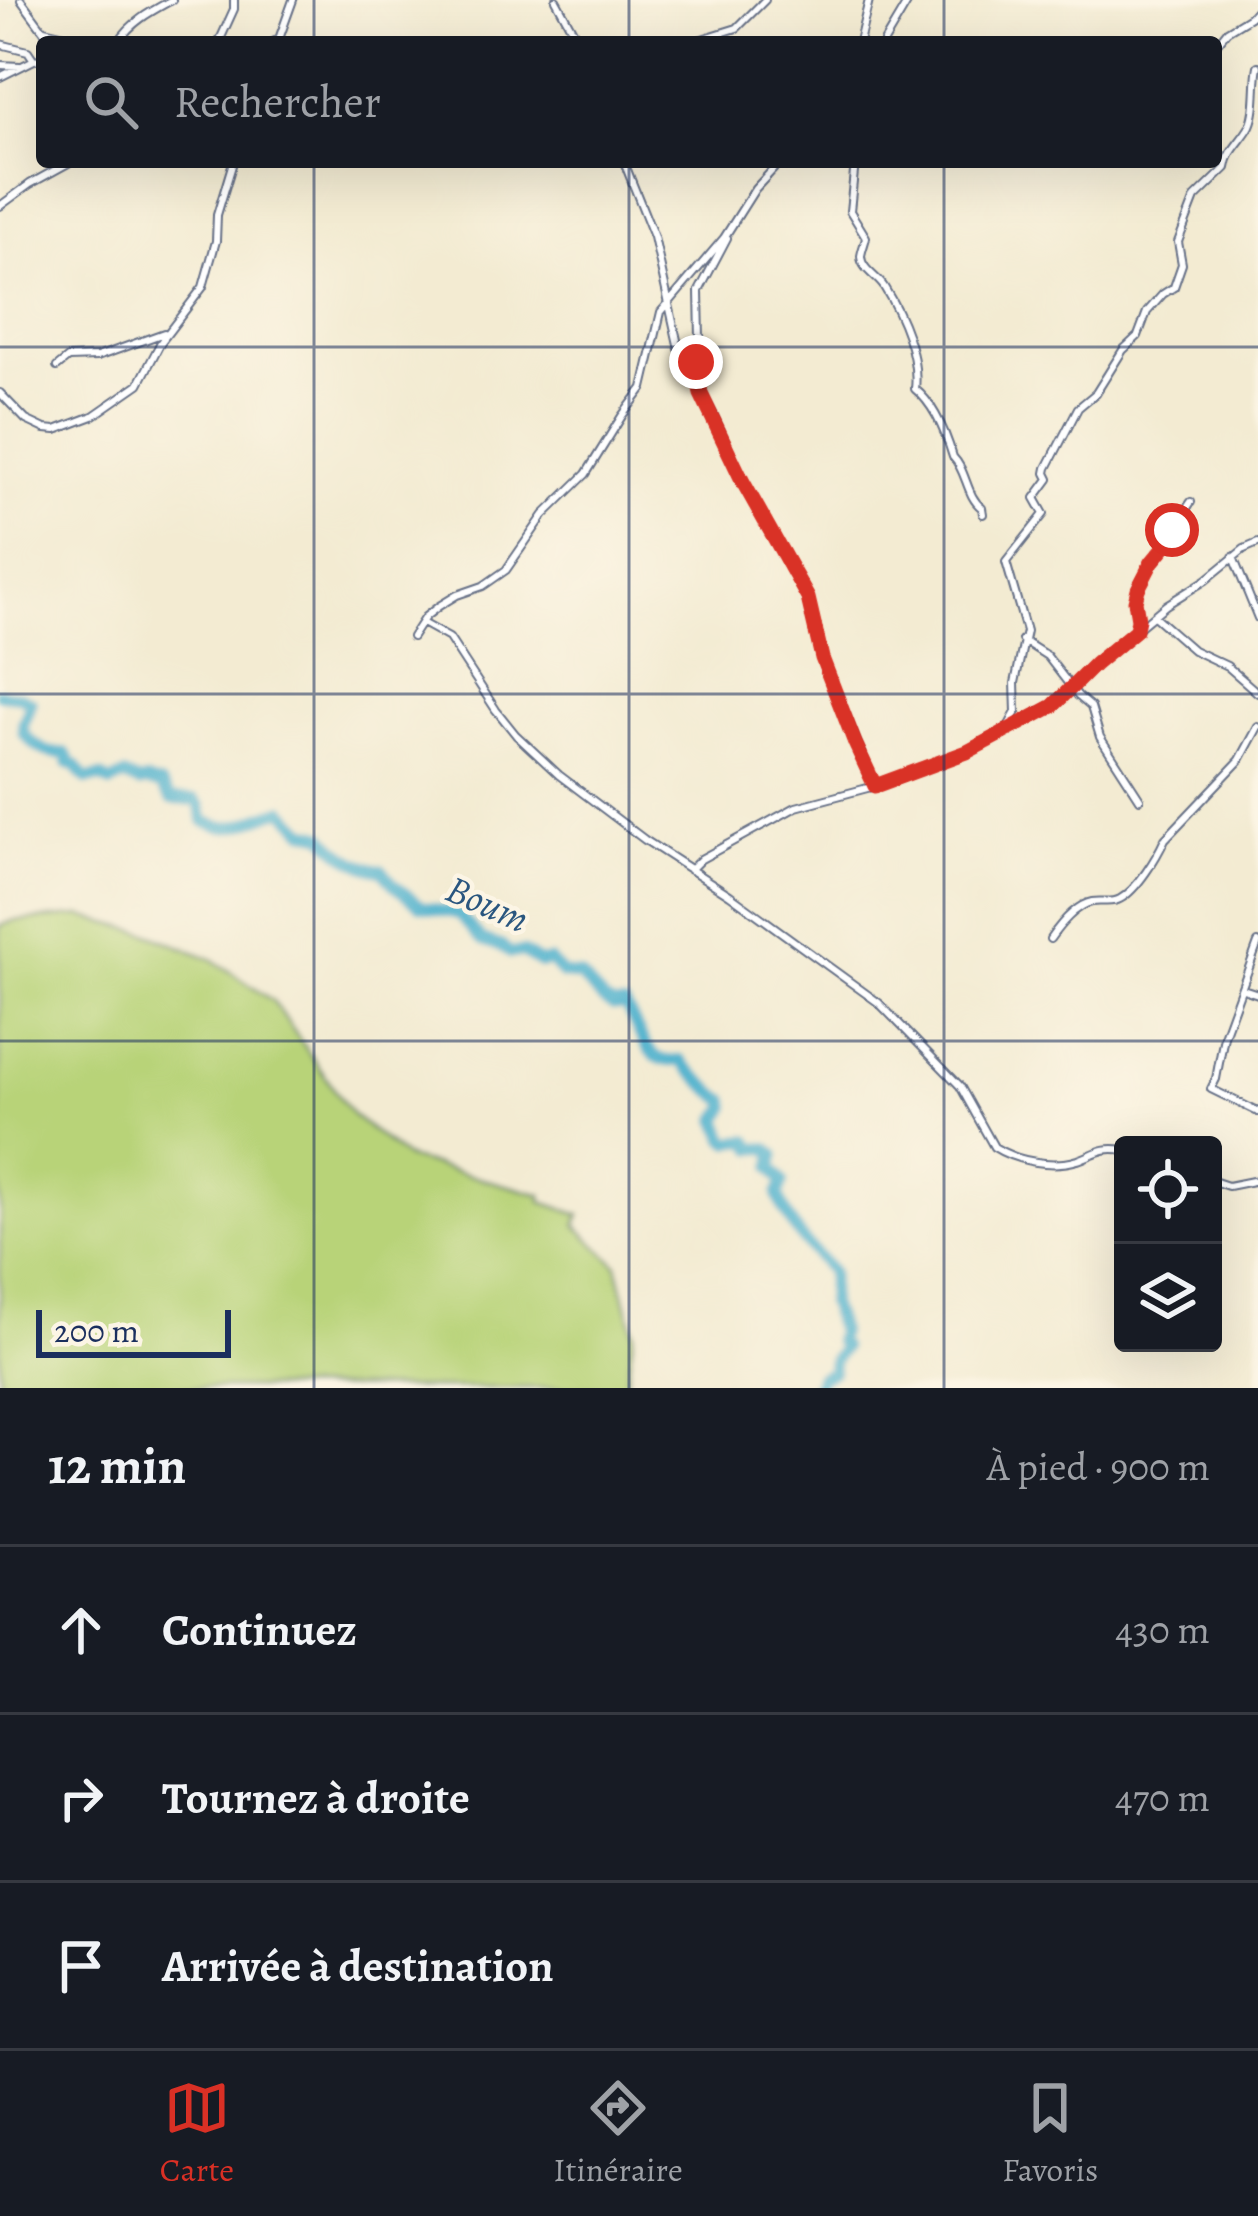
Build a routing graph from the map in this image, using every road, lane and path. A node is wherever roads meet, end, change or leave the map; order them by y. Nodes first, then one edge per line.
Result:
1 (21, 0) edge
2 (172, 0) edge
3 (234, 0) edge
4 (293, 0) edge
5 (556, 0) edge
6 (765, 0) edge
7 (869, 0) edge
8 (909, 0) edge
9 (1258, 8) edge
10 (44, 30) junction
11 (48, 36) edge
12 (73, 36) edge
13 (122, 36) edge
14 (222, 36) edge
15 (279, 36) edge
16 (576, 36) edge
17 (711, 36) edge
18 (860, 36) edge
19 (888, 36) edge
20 (1222, 37) edge
21 (0, 44) edge
22 (36, 57) edge
23 (36, 60) edge
24 (0, 65) edge
25 (23, 66) junction
26 (1258, 66) edge
27 (0, 77) edge
28 (59, 168) edge
29 (230, 168) edge
30 (626, 168) edge
31 (774, 168) edge
32 (854, 168) edge
33 (0, 206) edge
34 (727, 234) junction
35 (670, 303) junction
36 (168, 333) junction
37 (57, 367) dead end
38 (0, 393) edge
39 (701, 394) junction
40 (1191, 502) dead end
41 (983, 514) dead end
42 (1258, 543) edge
43 (1233, 557) junction
44 (1154, 616) junction
45 (1258, 618) edge
46 (422, 623) junction
47 (1136, 630) junction
48 (412, 637) dead end
49 (1022, 640) junction
50 (1072, 687) junction
51 (1258, 693) edge
52 (1258, 727) edge
53 (1006, 729) junction
54 (875, 786) junction
55 (1140, 799) dead end
56 (690, 870) junction
57 (1050, 939) dead end
58 (1258, 943) edge
59 (1243, 989) junction
60 (1258, 994) edge
61 (1258, 1112) edge
62 (1114, 1149) edge
63 (1258, 1180) edge
64 (1222, 1184) edge

1 - 10 street
2 - 13 street
3 - 14 street
4 - 15 street
5 - 16 street
6 - 17 street
7 - 18 street
8 - 19 street
9 - 20 street
10 - 11 street
10 - 12 street
21 - 22 street
23 - 25 street
24 - 25 street
25 - 27 street
26 - 49 street
28 - 33 street
29 - 36 street
30 - 35 street
31 - 34 street
32 - 41 street
34 - 35 street
34 - 39 street
35 - 39 street
35 - 46 street
36 - 37 street
36 - 38 street
39 - 54 street
40 - 47 street
42 - 43 street
43 - 44 street
43 - 45 street
44 - 47 street
44 - 51 street
46 - 48 street
46 - 56 street
47 - 50 street
49 - 50 street
49 - 53 street
50 - 53 street
50 - 55 street
52 - 57 street
53 - 54 street
54 - 56 street
56 - 62 street
58 - 59 street
59 - 60 street
59 - 61 street
63 - 64 street

